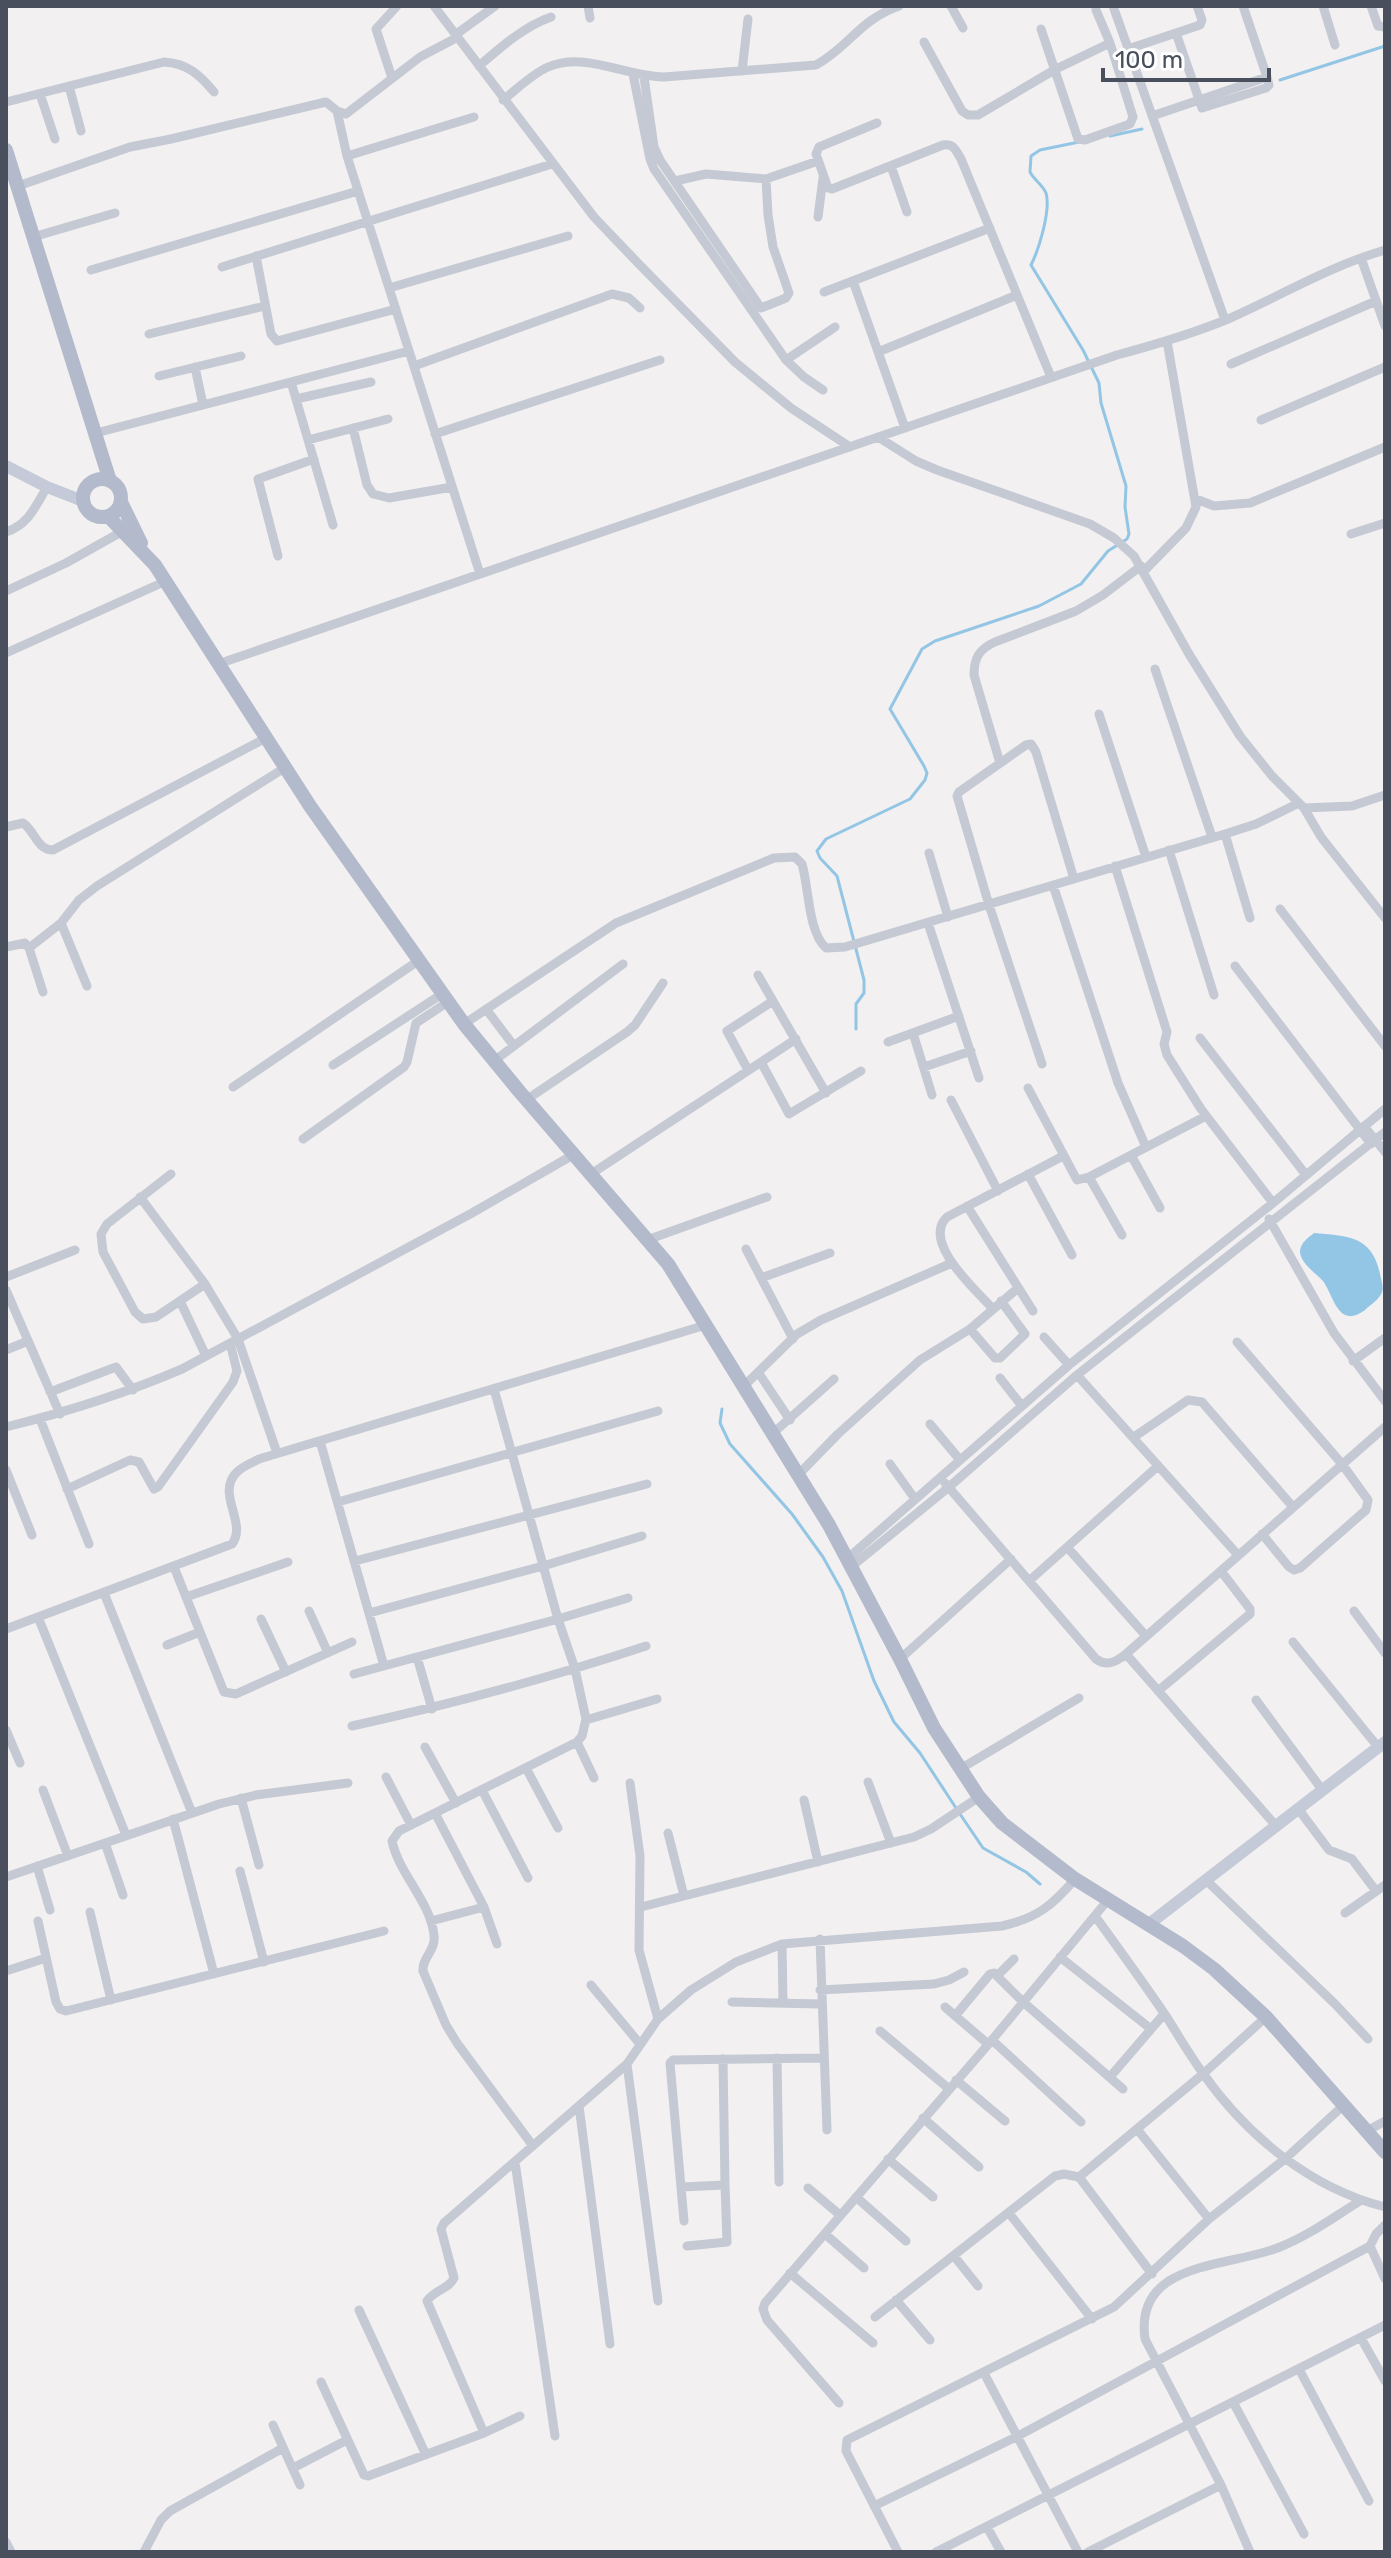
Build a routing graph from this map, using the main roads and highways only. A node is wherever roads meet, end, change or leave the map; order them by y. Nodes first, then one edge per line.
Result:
1 (6, 150) edge
2 (110, 481) junction
3 (121, 502) junction
4 (108, 516) junction
5 (147, 554) junction
6 (1385, 2152) edge

1 - 2 main road
2 - 3 main road
2 - 4 main road
3 - 4 main road
3 - 5 main road
4 - 5 main road
5 - 6 main road

